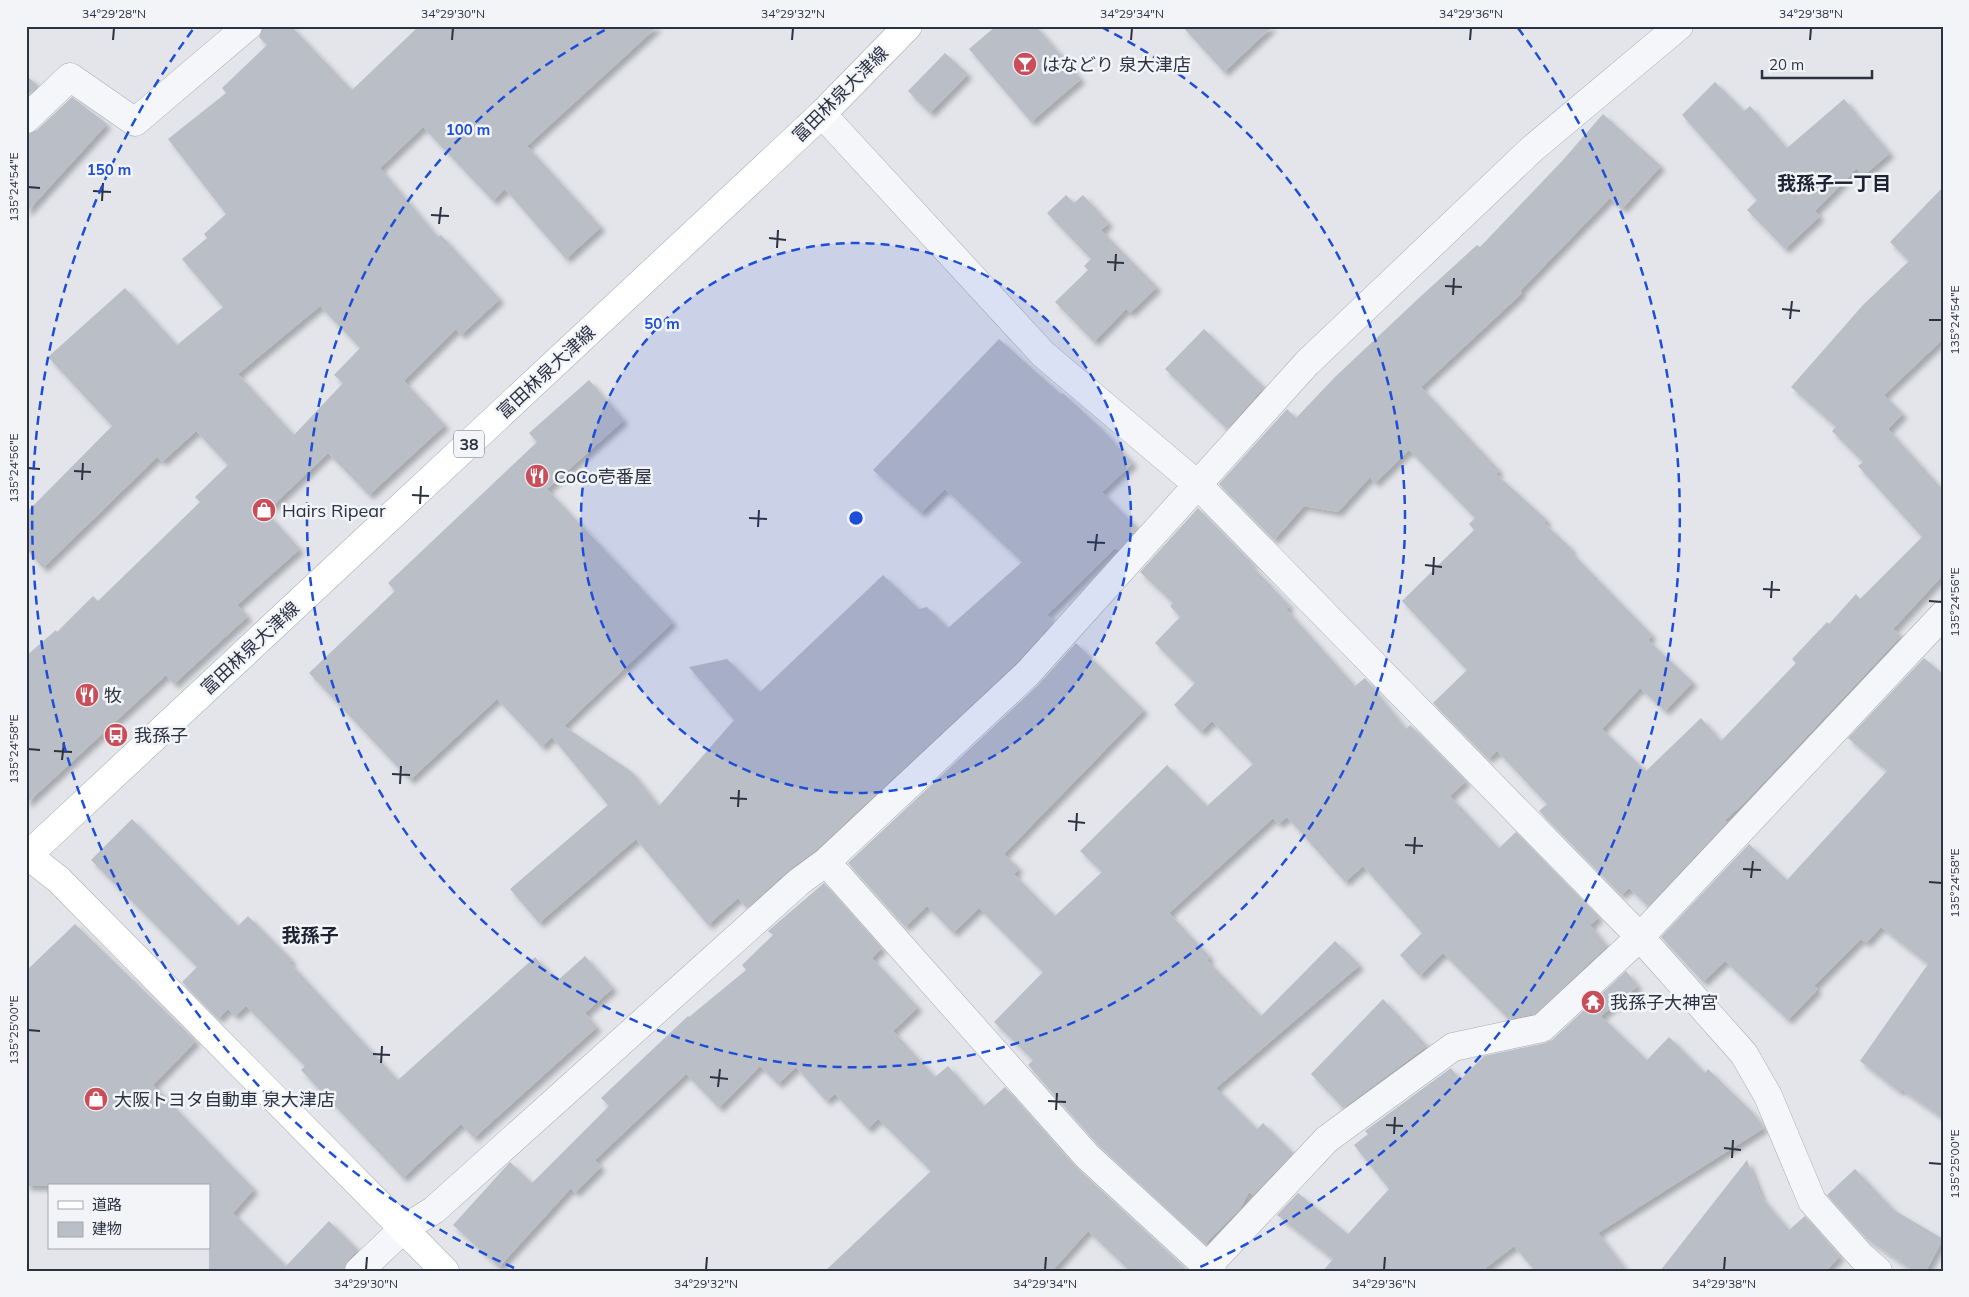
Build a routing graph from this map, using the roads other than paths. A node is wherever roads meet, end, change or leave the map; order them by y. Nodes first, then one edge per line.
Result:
1 (248, 26) edge
2 (908, 26) edge
3 (1679, 26) edge
4 (822, 114) junction
5 (26, 119) edge
6 (1198, 486) junction
7 (1943, 615) edge
8 (27, 855) edge
9 (826, 862) junction
10 (1640, 937) junction
11 (402, 1230) junction
12 (1207, 1269) edge
13 (359, 1271) edge
14 (445, 1271) edge
15 (1878, 1271) edge

1 - 5 street
2 - 4 main road, 富田林泉大津線 / 38
3 - 6 street
4 - 6 street
4 - 8 main road, 富田林泉大津線 / 38
6 - 9 street
6 - 10 street
7 - 10 street
8 - 11 main road
9 - 11 street
9 - 12 street
10 - 12 street
10 - 15 street
11 - 13 street
11 - 14 main road

